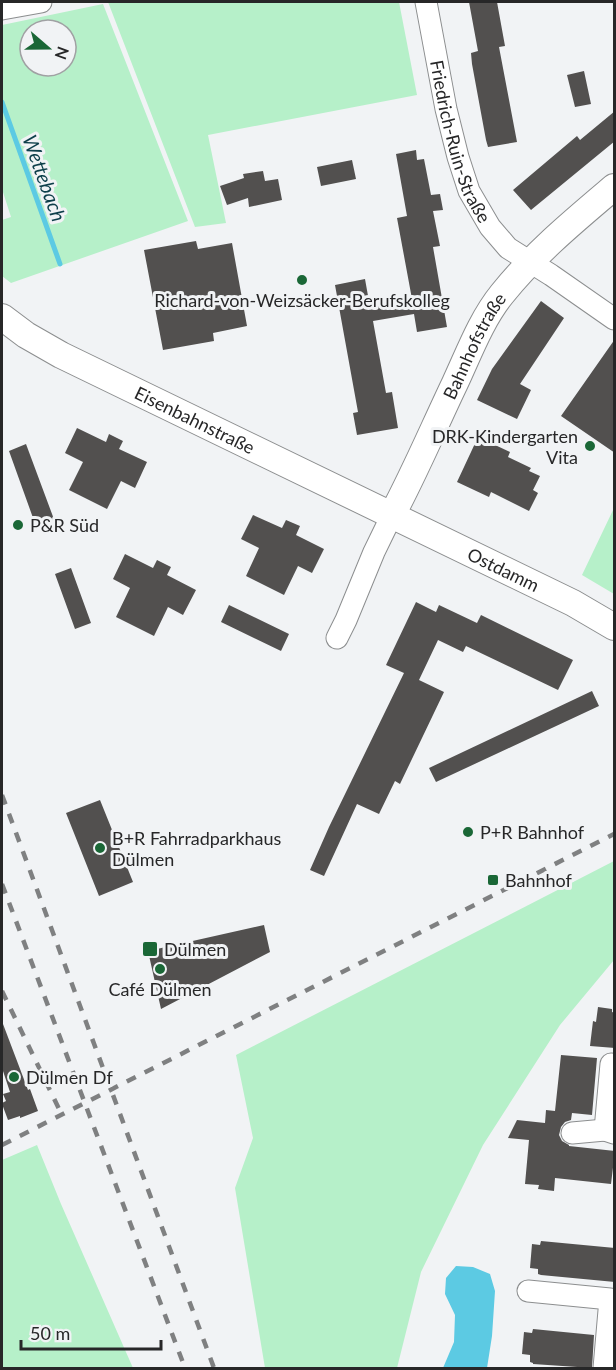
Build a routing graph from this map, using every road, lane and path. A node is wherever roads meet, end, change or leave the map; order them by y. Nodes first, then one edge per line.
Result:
1 (41, 2) edge
2 (426, 2) edge
3 (2, 9) edge
4 (615, 187) edge
5 (530, 262) junction
6 (2, 317) edge
7 (615, 319) edge
8 (392, 515) junction
9 (615, 627) edge
10 (337, 638) dead end
11 (611, 1064) dead end
12 (610, 1132) edge
13 (573, 1133) dead end
14 (528, 1291) dead end
15 (612, 1299) edge
16 (604, 1368) edge

1 - 3 street
2 - 5 street, Friedrich-Ruin-Straße
4 - 5 street, Bahnhofstraße
5 - 7 street, Friedrich-Ruin-Straße
5 - 8 street, Bahnhofstraße
6 - 8 street, Eisenbahnstraße
8 - 9 street, Ostdamm
8 - 10 street, Bahnhofstraße
11 - 12 street
12 - 13 street
14 - 15 street
15 - 16 street

